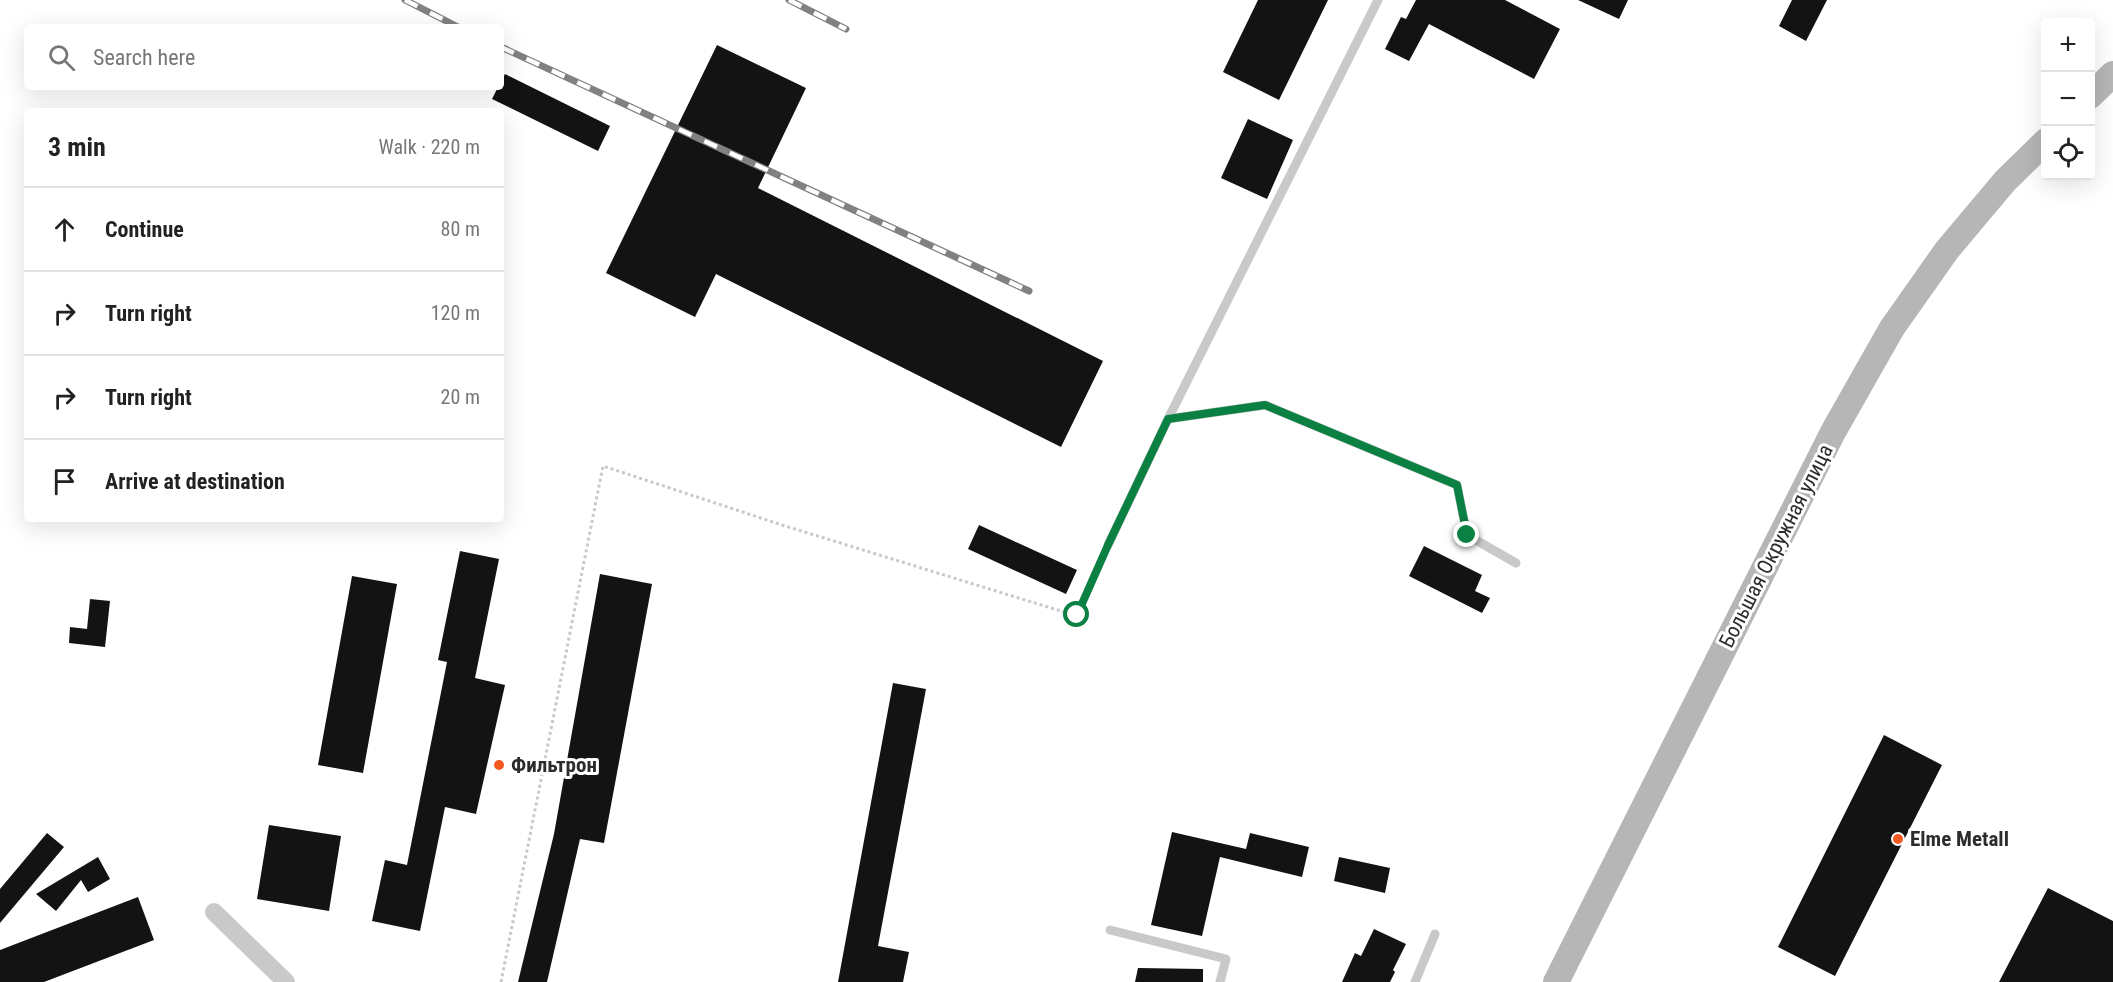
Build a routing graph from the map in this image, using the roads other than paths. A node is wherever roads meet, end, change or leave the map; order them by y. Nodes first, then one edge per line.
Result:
1 (1378, 0) edge
2 (2113, 74) edge
3 (2095, 92) edge
4 (2041, 146) edge
5 (1168, 419) junction
6 (1108, 545) road end
7 (1516, 563) dead end
8 (214, 912) dead end
9 (1110, 930) dead end
10 (1435, 934) dead end
11 (286, 982) edge
12 (1220, 982) edge
13 (1415, 982) edge
14 (1556, 982) edge

1 - 5 lane
2 - 3 main road
4 - 14 main road, Большая Окружная улица
5 - 6 lane
5 - 7 lane
8 - 11 street
9 - 12 lane
10 - 13 lane

